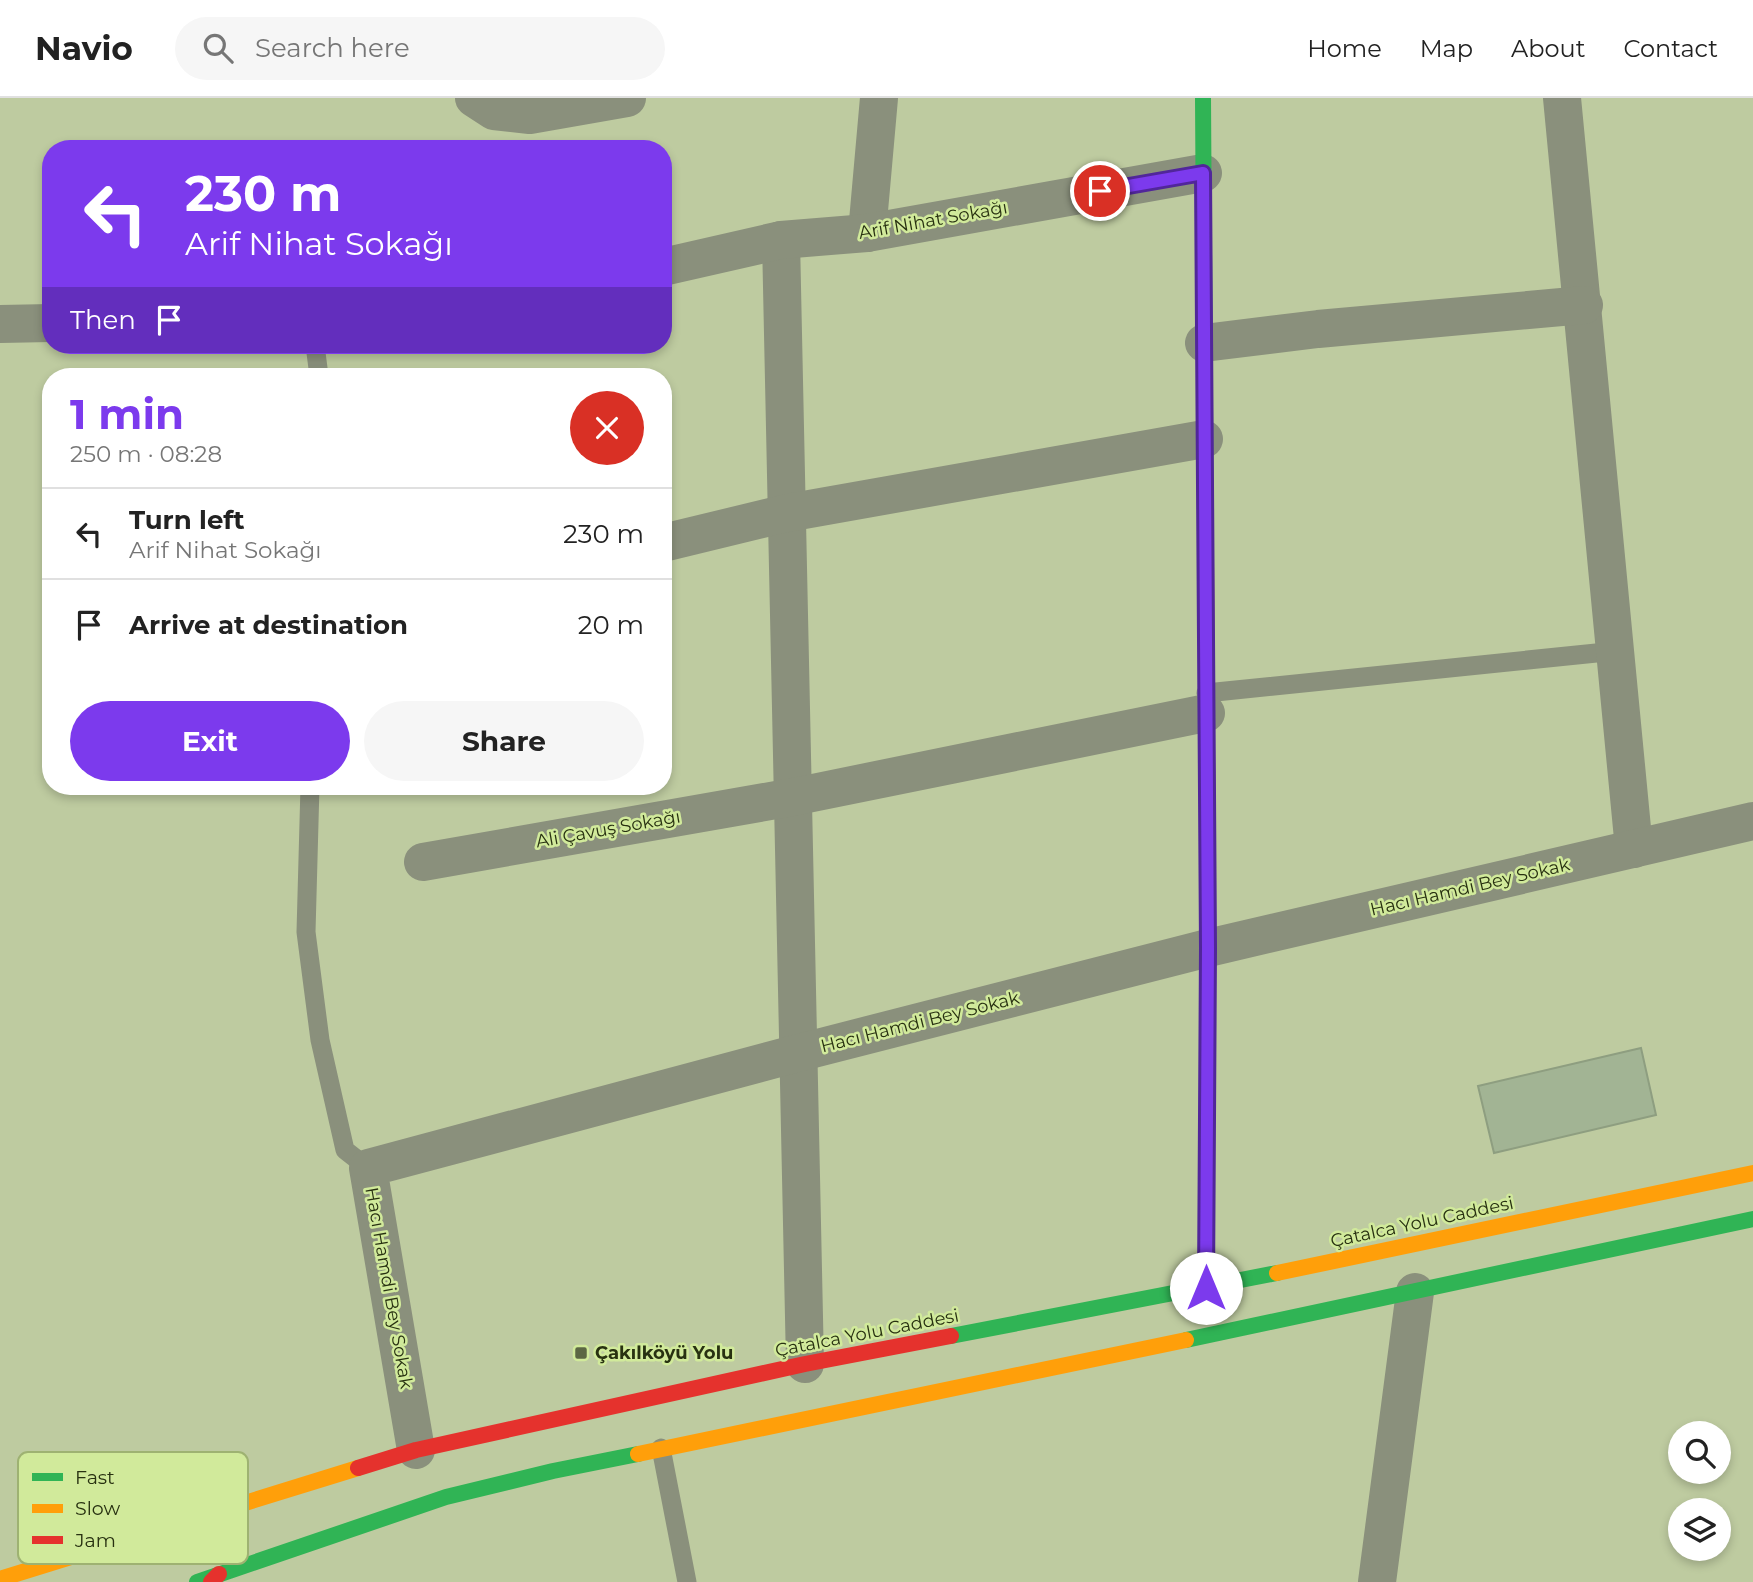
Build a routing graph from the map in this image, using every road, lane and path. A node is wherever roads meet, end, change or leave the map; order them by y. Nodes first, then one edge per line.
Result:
1 (474, 98) edge
2 (627, 98) edge
3 (879, 98) edge
4 (1203, 98) edge
5 (1562, 98) edge
6 (1203, 173) junction
7 (867, 233) junction
8 (781, 240) junction
9 (672, 265) edge
10 (1584, 305) junction
11 (42, 323) edge
12 (0, 324) edge
13 (1204, 343) junction
14 (1204, 439) junction
15 (787, 513) junction
16 (672, 541) edge
17 (1616, 651) junction
18 (1206, 703) junction
19 (310, 795) edge
20 (793, 797) junction
21 (1753, 821) edge
22 (1634, 849) junction
23 (424, 862) dead end
24 (1208, 948) junction
25 (798, 1053) junction
26 (368, 1168) junction
27 (1753, 1173) edge
28 (1753, 1219) edge
29 (1206, 1288) junction
30 (1415, 1292) junction
31 (805, 1364) junction
32 (661, 1448) junction
33 (416, 1450) junction
34 (248, 1502) edge
35 (18, 1561) edge
36 (0, 1562) edge
37 (50, 1564) edge
38 (22, 1576) edge
39 (215, 1578) edge
40 (0, 1579) edge
41 (197, 1582) edge
42 (687, 1582) edge
43 (1377, 1582) edge

1 - 2 street
3 - 7 street
4 - 6 main road
5 - 10 street
6 - 7 street, Arif Nihat Sokağı
6 - 13 main road
7 - 8 street, Arif Nihat Sokağı
8 - 9 street, Arif Nihat Sokağı
8 - 15 street
10 - 13 street
10 - 17 street
11 - 12 street
13 - 14 main road
14 - 15 street
14 - 18 main road
15 - 16 street
15 - 20 street
17 - 18 lane
17 - 22 street
18 - 20 street, Ali Çavuş Sokağı
18 - 24 main road
19 - 26 lane
20 - 23 street, Ali Çavuş Sokağı
20 - 25 street
21 - 22 street, Hacı Hamdi Bey Sokak
22 - 24 street, Hacı Hamdi Bey Sokak
24 - 25 street, Hacı Hamdi Bey Sokak
24 - 29 main road
25 - 26 street, Hacı Hamdi Bey Sokak
25 - 31 street
26 - 33 street, Hacı Hamdi Bey Sokak
27 - 29 main road, Çatalca Yolu Caddesi
28 - 30 main road
29 - 31 main road, Çatalca Yolu Caddesi
30 - 32 main road
30 - 43 street
31 - 33 main road, Çatalca Yolu Caddesi
32 - 39 main road
32 - 42 lane
33 - 34 main road, Çatalca Yolu Caddesi
35 - 36 main road
37 - 38 main road, Çatalca Yolu Caddesi
38 - 40 main road, Çatalca Yolu Caddesi
39 - 41 main road

